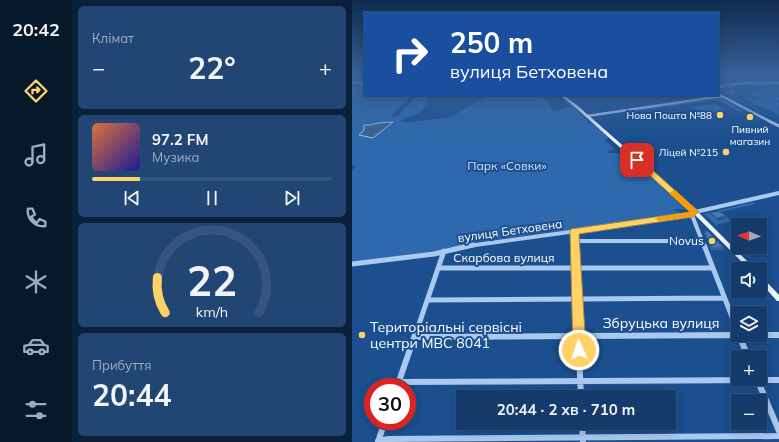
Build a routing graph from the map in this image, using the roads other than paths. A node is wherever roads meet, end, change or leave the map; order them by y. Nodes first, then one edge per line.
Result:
1 (564, 98) edge
2 (711, 98) edge
3 (725, 98) edge
4 (586, 116) junction
5 (779, 126) edge
6 (779, 193) edge
7 (693, 213) junction
8 (574, 232) junction
9 (575, 241) junction
10 (702, 241) junction
11 (444, 251) junction
12 (745, 262) edge
13 (352, 264) edge
14 (439, 268) junction
15 (576, 268) junction
16 (713, 268) junction
17 (767, 285) edge
18 (724, 298) junction
19 (779, 298) edge
20 (577, 299) junction
21 (429, 300) junction
22 (731, 316) edge
23 (731, 334) edge
24 (579, 335) junction
25 (767, 335) edge
26 (779, 335) edge
27 (415, 337) junction
28 (400, 378) edge
29 (581, 380) junction
30 (731, 380) edge
31 (767, 380) edge
32 (779, 380) edge
33 (416, 385) edge
34 (760, 386) edge
35 (581, 390) edge
36 (382, 430) edge
37 (582, 430) edge
38 (779, 431) edge
39 (779, 436) edge
40 (583, 440) edge
41 (378, 442) edge

1 - 4 main road
2 - 4 street
3 - 5 street
4 - 7 main road
6 - 7 street, вулиця Бетховена
7 - 8 street, вулиця Бетховена
7 - 10 street
7 - 12 main road
8 - 9 street
8 - 11 street, вулиця Бетховена
9 - 10 street
9 - 15 street
10 - 16 street
11 - 13 street, вулиця Бетховена
11 - 14 street
14 - 15 street, Скарбова вулиця
14 - 21 street
15 - 16 street, Скарбова вулиця
15 - 20 street
16 - 18 street
17 - 19 main road
18 - 20 street
18 - 22 street
20 - 21 street
20 - 24 street
21 - 27 street
23 - 24 street, Збруцька вулиця
24 - 27 street, Збруцька вулиця
24 - 29 street
25 - 26 street
27 - 28 street
29 - 30 street
29 - 33 street
29 - 35 street
31 - 32 street
34 - 38 street
36 - 41 street
37 - 40 street
39 - 40 street
40 - 41 street

